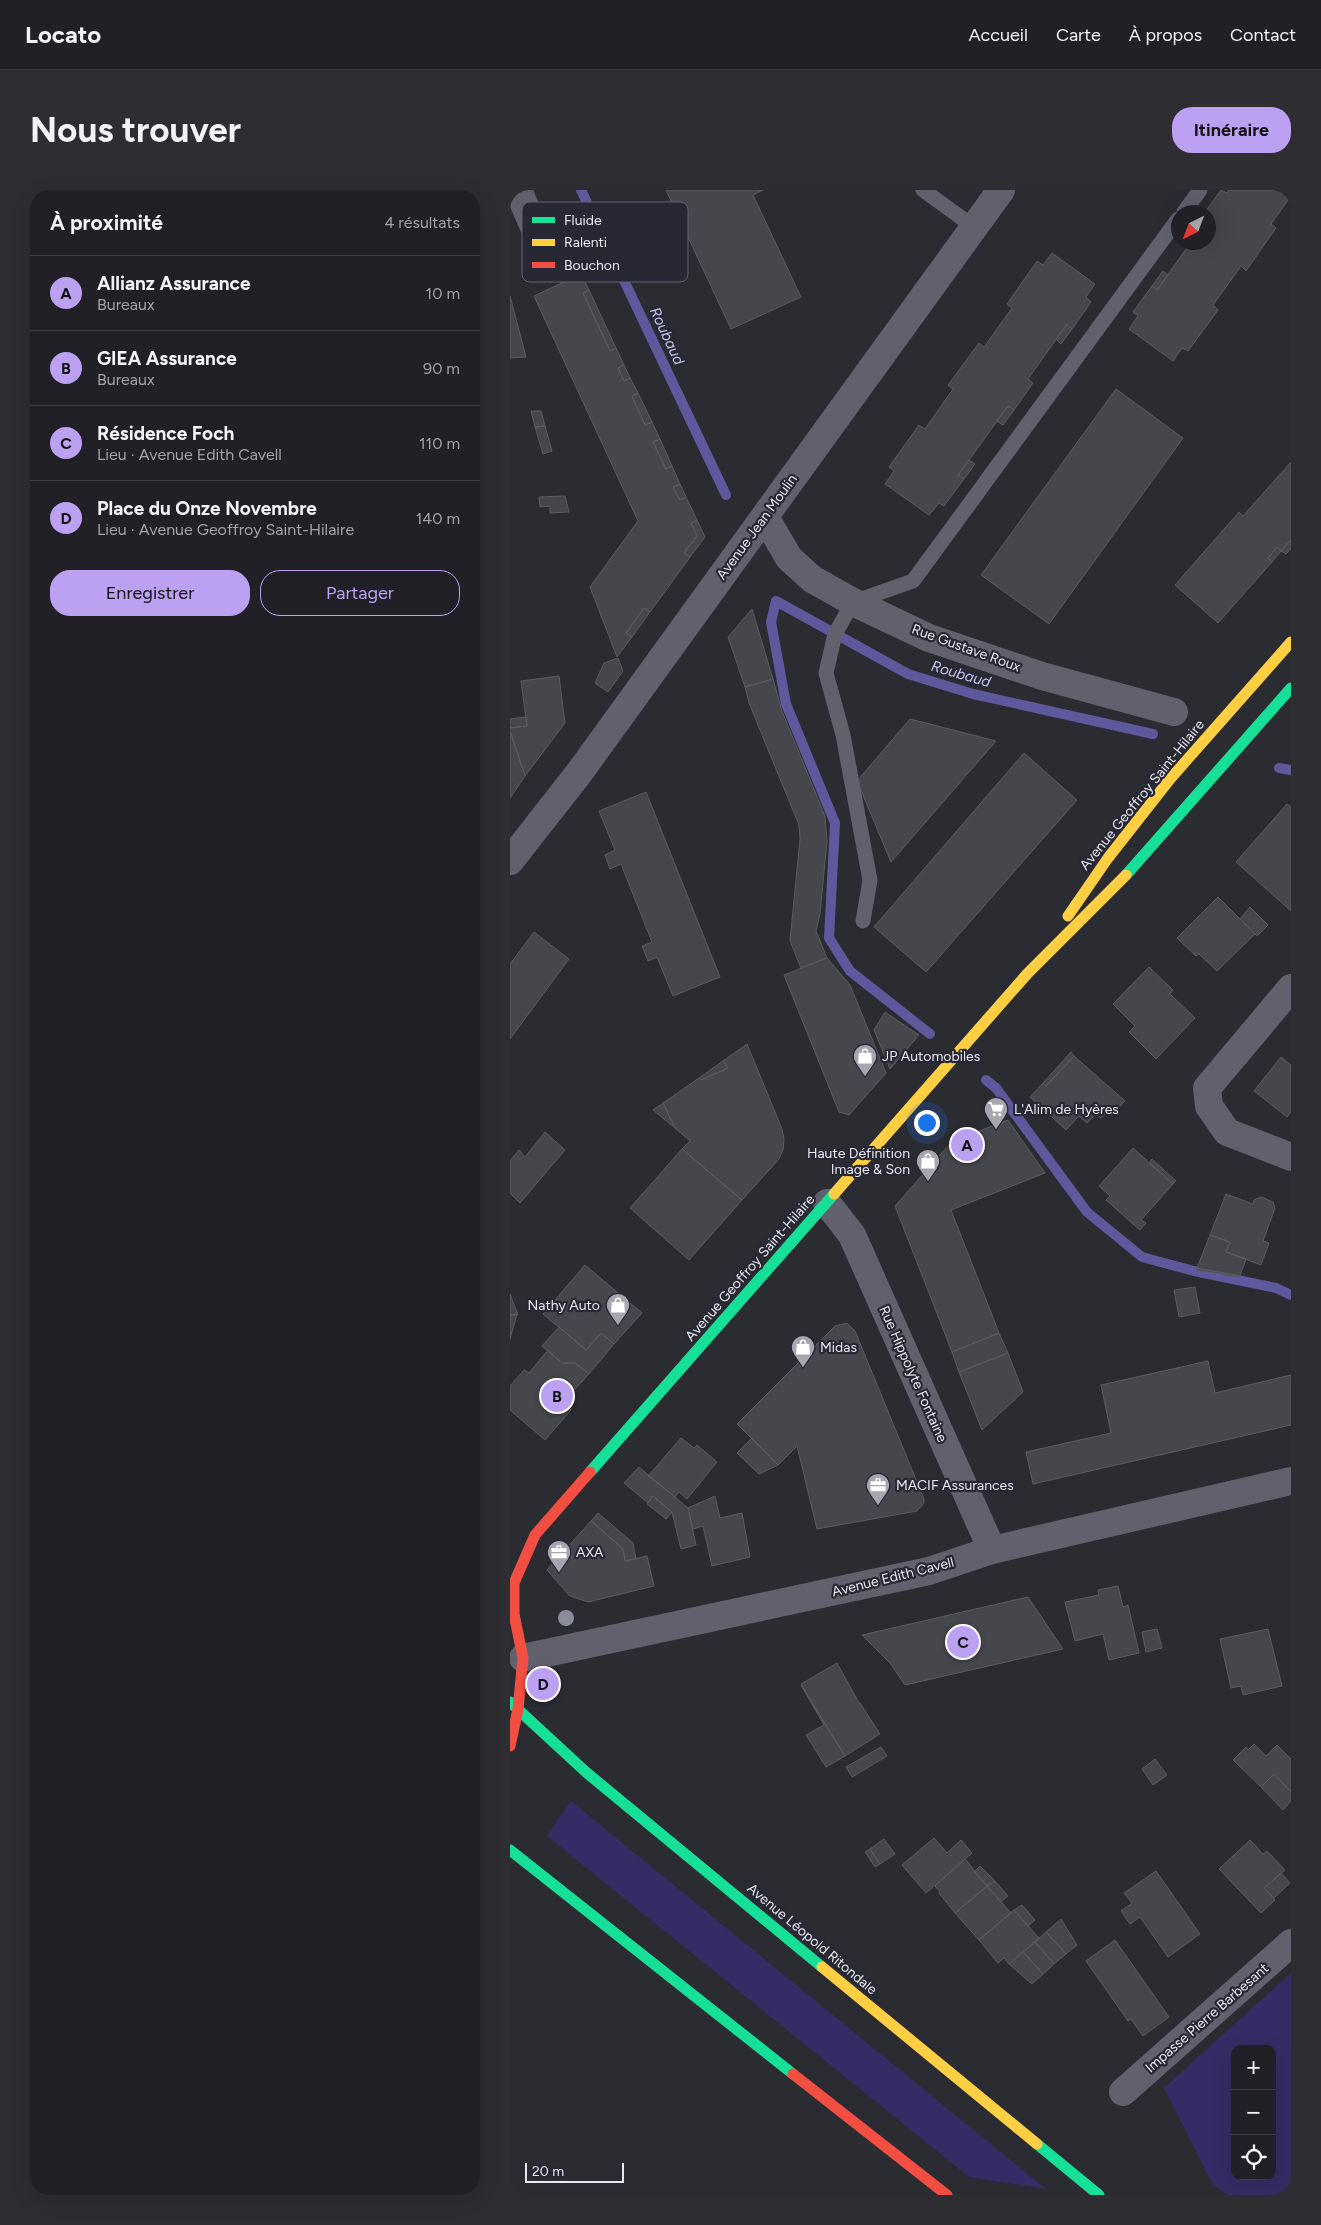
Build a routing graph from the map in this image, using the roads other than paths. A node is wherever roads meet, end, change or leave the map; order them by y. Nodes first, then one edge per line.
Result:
1 (518, 190) edge
2 (923, 190) edge
3 (1001, 190) edge
4 (1200, 190) edge
5 (523, 202) edge
6 (1189, 205) edge
7 (974, 227) junction
8 (1171, 229) edge
9 (765, 517) junction
10 (848, 611) junction
11 (1291, 642) edge
12 (1263, 674) junction
13 (1289, 692) edge
14 (1174, 712) dead end
15 (510, 861) edge
16 (863, 921) dead end
17 (1027, 974) junction
18 (1291, 988) edge
19 (1291, 1158) edge
20 (827, 1204) junction
21 (1291, 1481) edge
22 (535, 1535) junction
23 (521, 1540) dead end
24 (992, 1550) junction
25 (523, 1658) junction
26 (514, 1706) edge
27 (510, 1746) edge
28 (510, 1850) edge
29 (1291, 1944) edge
30 (1123, 2092) dead end
31 (947, 2195) edge
32 (1099, 2195) edge

1 - 5 street
2 - 7 lane
3 - 7 street, Avenue Jean Moulin
4 - 6 lane
7 - 9 street, Avenue Jean Moulin
8 - 10 lane
9 - 10 street, Rue Gustave Roux
9 - 15 street, Avenue Jean Moulin
10 - 14 street, Rue Gustave Roux
10 - 16 lane
11 - 12 main road, Avenue Geoffroy Saint-Hilaire
12 - 13 lane
12 - 17 main road, Avenue Geoffroy Saint-Hilaire
13 - 17 main road, Avenue Geoffroy Saint-Hilaire
17 - 20 main road, Avenue Geoffroy Saint-Hilaire
18 - 19 street
20 - 22 main road, Avenue Geoffroy Saint-Hilaire
20 - 24 street, Rue Hippolyte Fontaine
21 - 24 street, Avenue Edith Cavell
22 - 23 main road, Avenue Geoffroy Saint-Hilaire
22 - 25 main road, Avenue Geoffroy Saint-Hilaire
24 - 25 street, Avenue Edith Cavell
25 - 26 main road, Avenue Geoffroy Saint-Hilaire
26 - 27 main road, Avenue Geoffroy Saint-Hilaire
26 - 32 main road, Avenue Léopold Ritondale
28 - 31 main road
29 - 30 street, Impasse Pierre Barbesant

